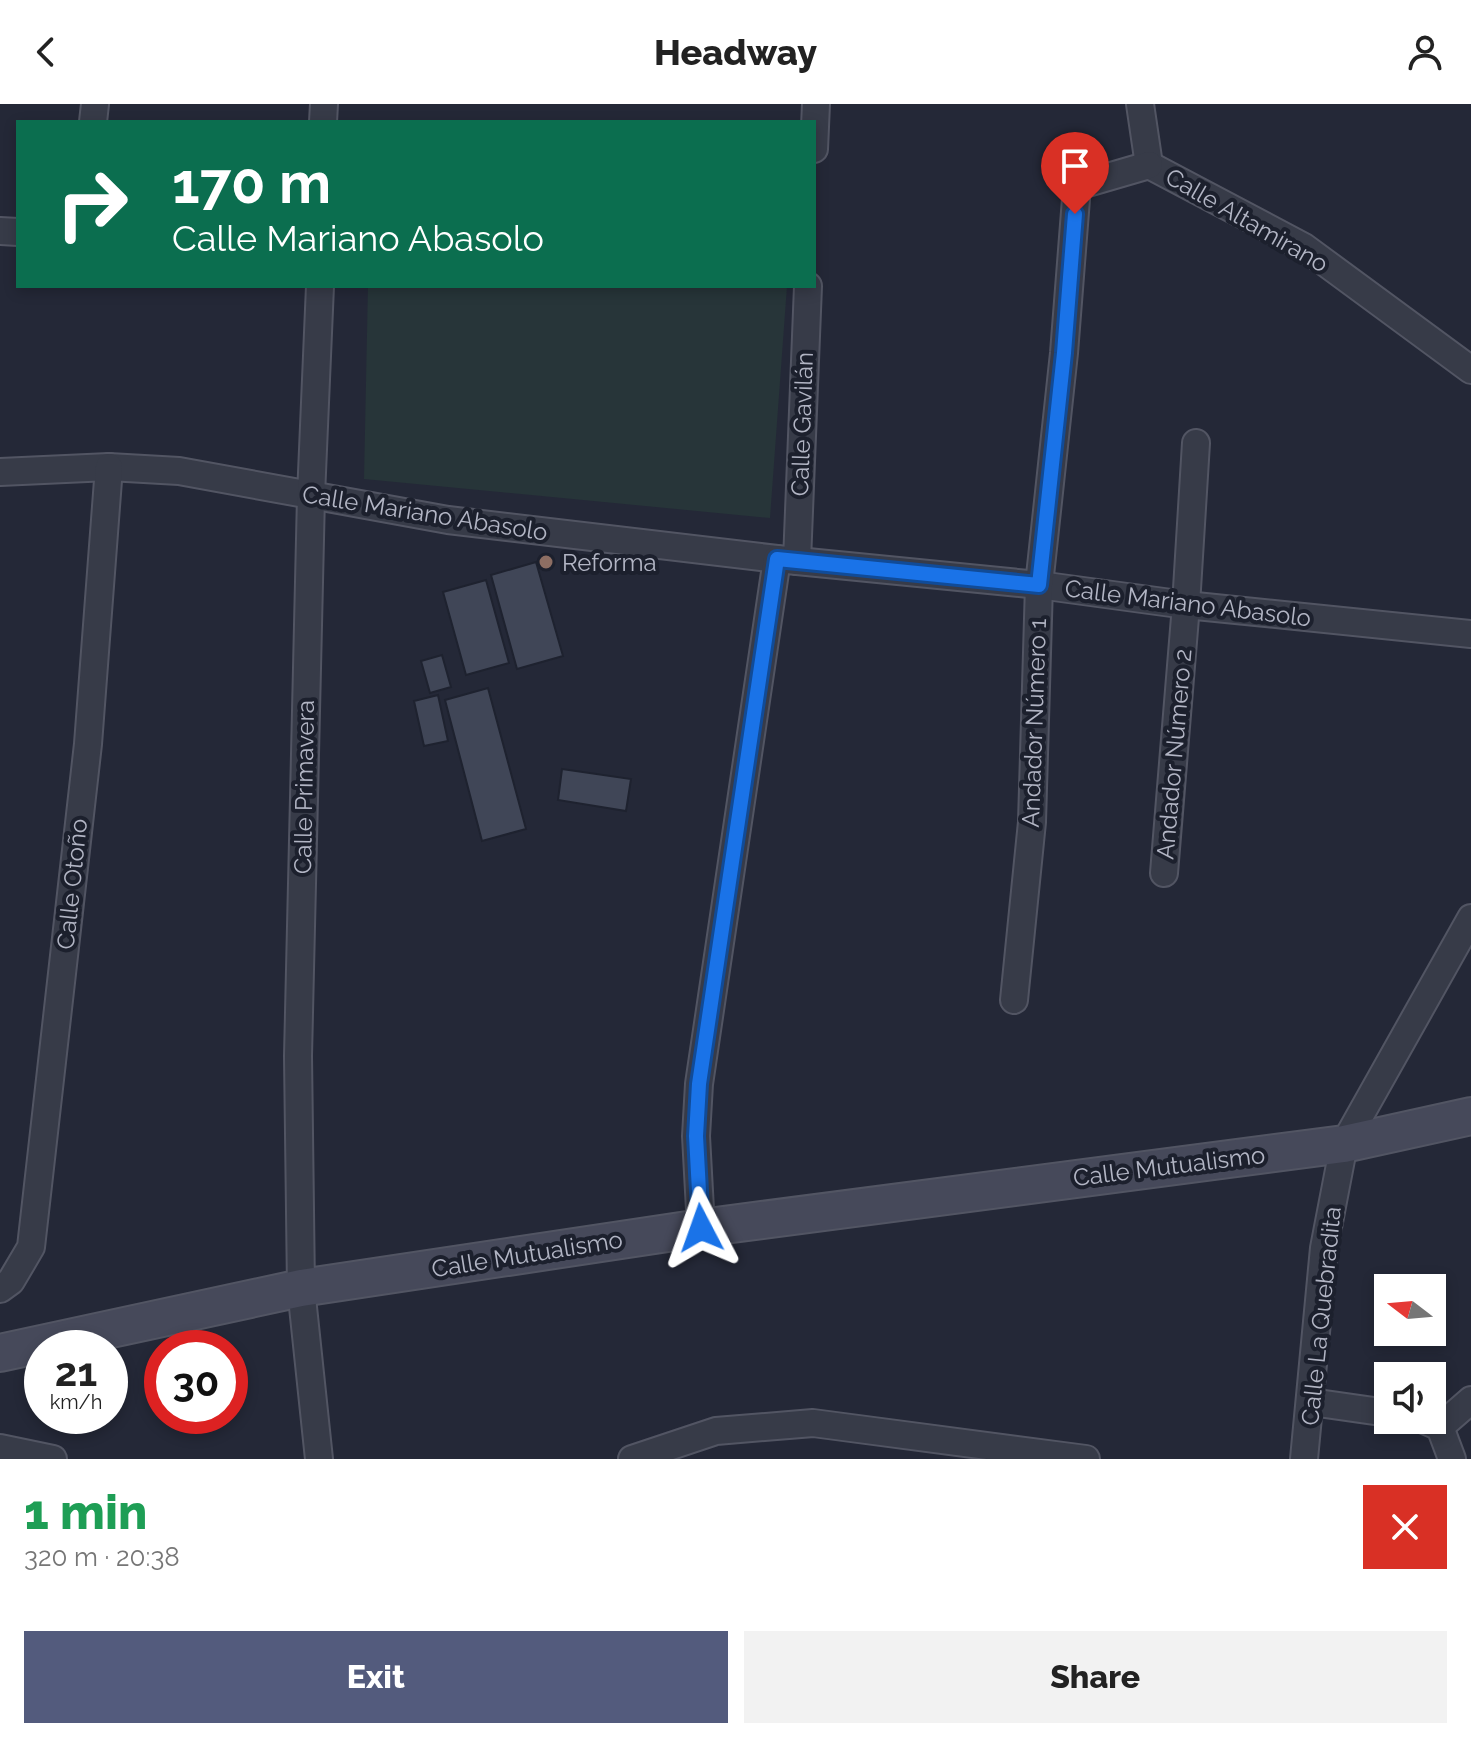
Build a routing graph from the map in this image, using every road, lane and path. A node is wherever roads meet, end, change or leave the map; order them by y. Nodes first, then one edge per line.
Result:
1 (1140, 104) edge
2 (1149, 165) junction
3 (320, 288) edge
4 (808, 288) edge
5 (1471, 370) edge
6 (1196, 443) dead end
7 (109, 467) junction
8 (0, 472) edge
9 (311, 496) junction
10 (787, 560) junction
11 (1039, 585) junction
12 (1186, 605) junction
13 (1471, 634) edge
14 (1164, 873) dead end
15 (1471, 918) edge
16 (1014, 1000) dead end
17 (1471, 1116) edge
18 (1344, 1144) junction
19 (701, 1228) junction
20 (301, 1288) junction
21 (0, 1289) edge
22 (0, 1353) edge
23 (1471, 1400) edge
24 (1311, 1402) junction
25 (1374, 1411) edge
26 (1446, 1415) edge
27 (1438, 1434) edge
28 (0, 1448) edge
29 (53, 1459) edge
30 (319, 1459) edge
31 (632, 1459) edge
32 (1086, 1459) edge
33 (1304, 1459) edge
34 (1452, 1459) edge

1 - 2 street, Calle Altamirano
2 - 5 street, Calle Altamirano
2 - 11 street, Andador Número 1
3 - 9 street, Calle Primavera
4 - 10 street, Calle Gavilán
6 - 12 street, Andador Número 2
7 - 8 street, Calle Mariano Abasolo
7 - 9 street, Calle Mariano Abasolo
7 - 21 street, Calle Otoño
9 - 10 street, Calle Mariano Abasolo
9 - 20 street, Calle Primavera
10 - 11 street, Calle Mariano Abasolo
10 - 19 street, Calle Gavilán
11 - 12 street, Calle Mariano Abasolo
11 - 16 street, Andador Número 1
12 - 13 street, Calle Mariano Abasolo
12 - 14 street, Andador Número 2
15 - 18 street, Calle La Quebradita
17 - 18 street, Calle Mutualismo
18 - 19 street, Calle Mutualismo
18 - 24 street, Calle La Quebradita
19 - 20 street, Calle Mutualismo
20 - 22 street, Calle Mutualismo
20 - 30 street, Calle Primavera
23 - 26 street
24 - 25 street
24 - 33 street, Calle La Quebradita
27 - 34 street
28 - 29 street
31 - 32 street

